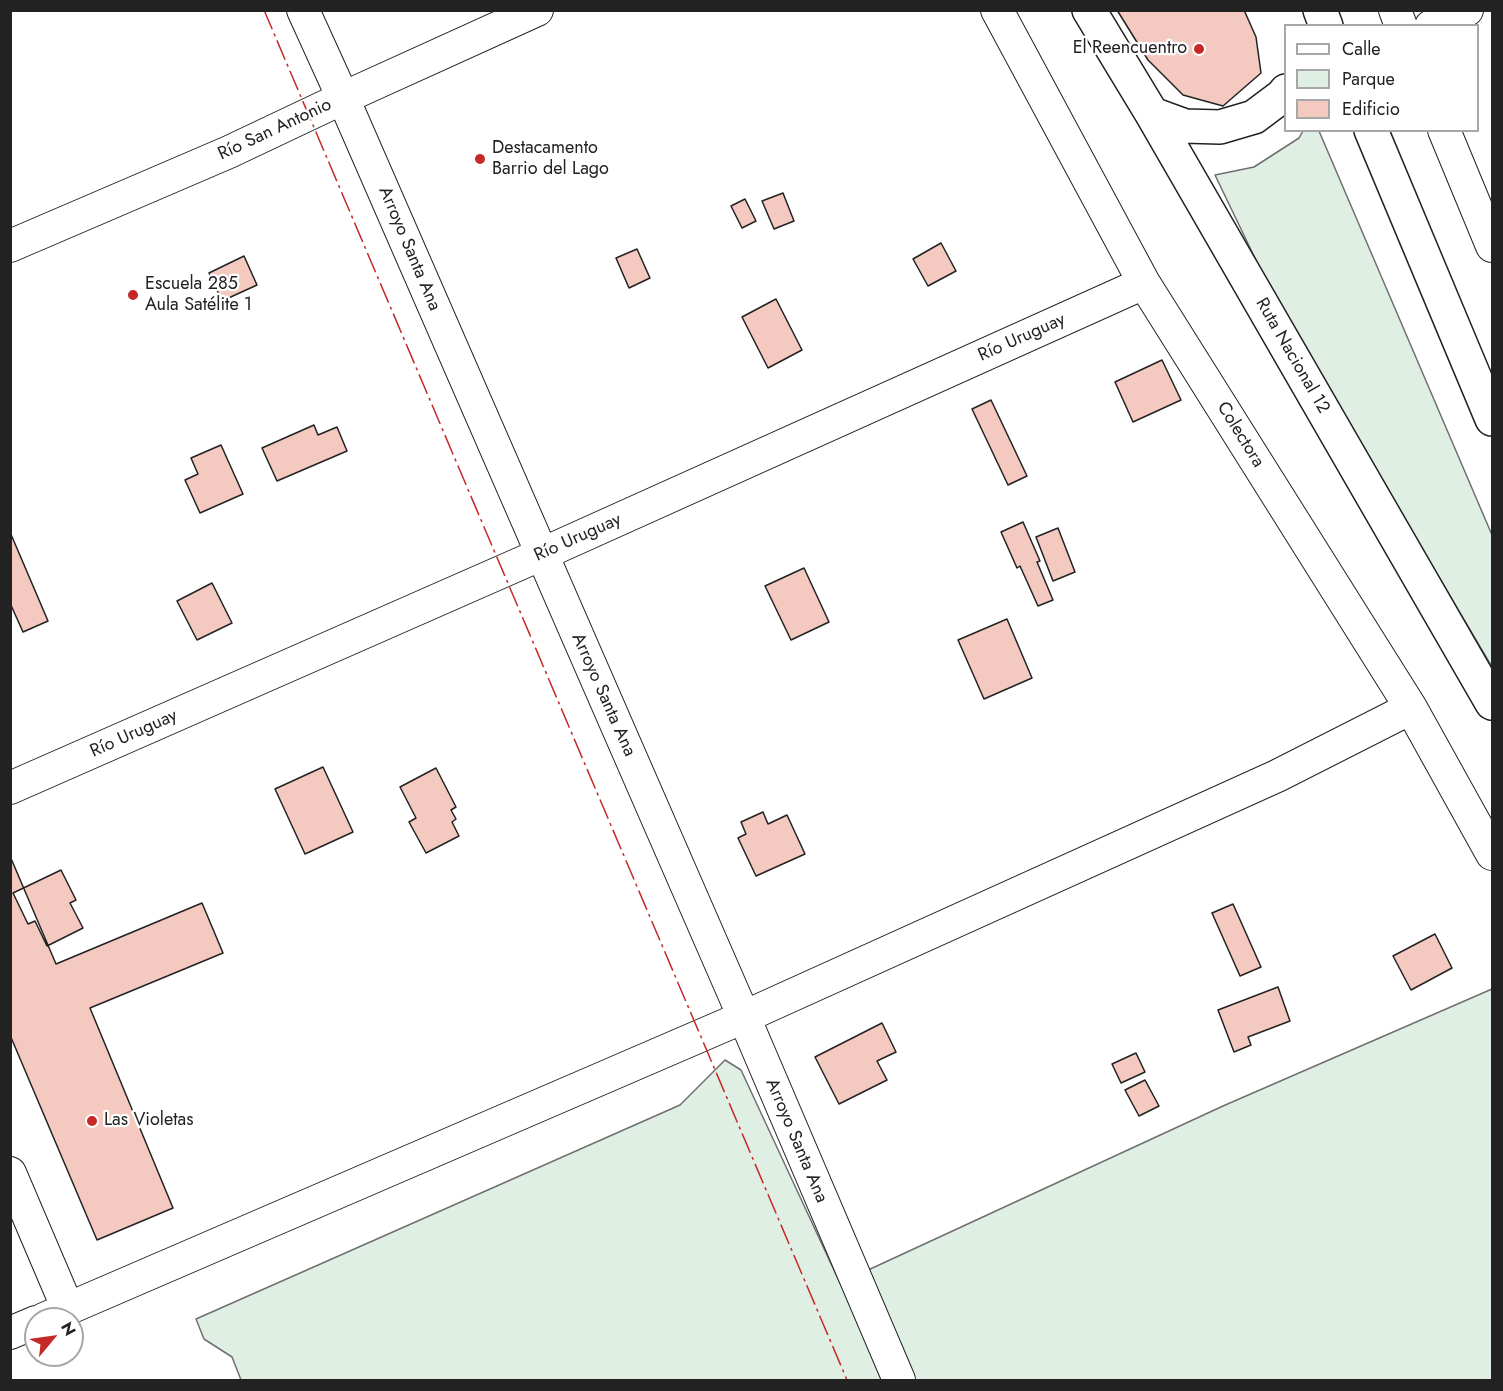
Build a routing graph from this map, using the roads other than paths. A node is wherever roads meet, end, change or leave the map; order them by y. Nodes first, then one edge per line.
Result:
1 (303, 10) edge
2 (537, 10) edge
3 (997, 10) edge
4 (1077, 10) edge
5 (1089, 10) edge
6 (1467, 10) edge
7 (1436, 24) edge
8 (1117, 57) junction
9 (1284, 94) edge
10 (344, 98) junction
11 (1152, 114) junction
12 (1372, 132) edge
13 (1445, 132) edge
14 (10, 246) edge
15 (1492, 246) edge
16 (1144, 283) junction
17 (1492, 419) edge
18 (542, 554) junction
19 (1492, 703) edge
20 (1411, 708) junction
21 (10, 788) edge
22 (1492, 854) edge
23 (744, 1017) junction
24 (10, 1173) edge
25 (54, 1307) edge
26 (72, 1307) edge
27 (24, 1327) edge
28 (10, 1333) edge
29 (899, 1380) edge

1 - 10 street, Arroyo Santa Ana
2 - 10 street, Río San Antonio
3 - 16 street, Colectora
4 - 8 highway
5 - 8 highway, Ruta Nacional 12
6 - 7 street
8 - 11 highway, Ruta Nacional 12
9 - 11 highway
10 - 14 street, Río San Antonio
10 - 18 street, Arroyo Santa Ana
11 - 19 highway, Ruta Nacional 12
12 - 17 highway
13 - 15 street
16 - 18 street, Río Uruguay
16 - 20 street, Colectora
18 - 21 street, Río Uruguay
18 - 23 street, Arroyo Santa Ana
20 - 22 street, Colectora
20 - 23 street
23 - 26 street
23 - 29 street, Arroyo Santa Ana
24 - 25 street
27 - 28 street

